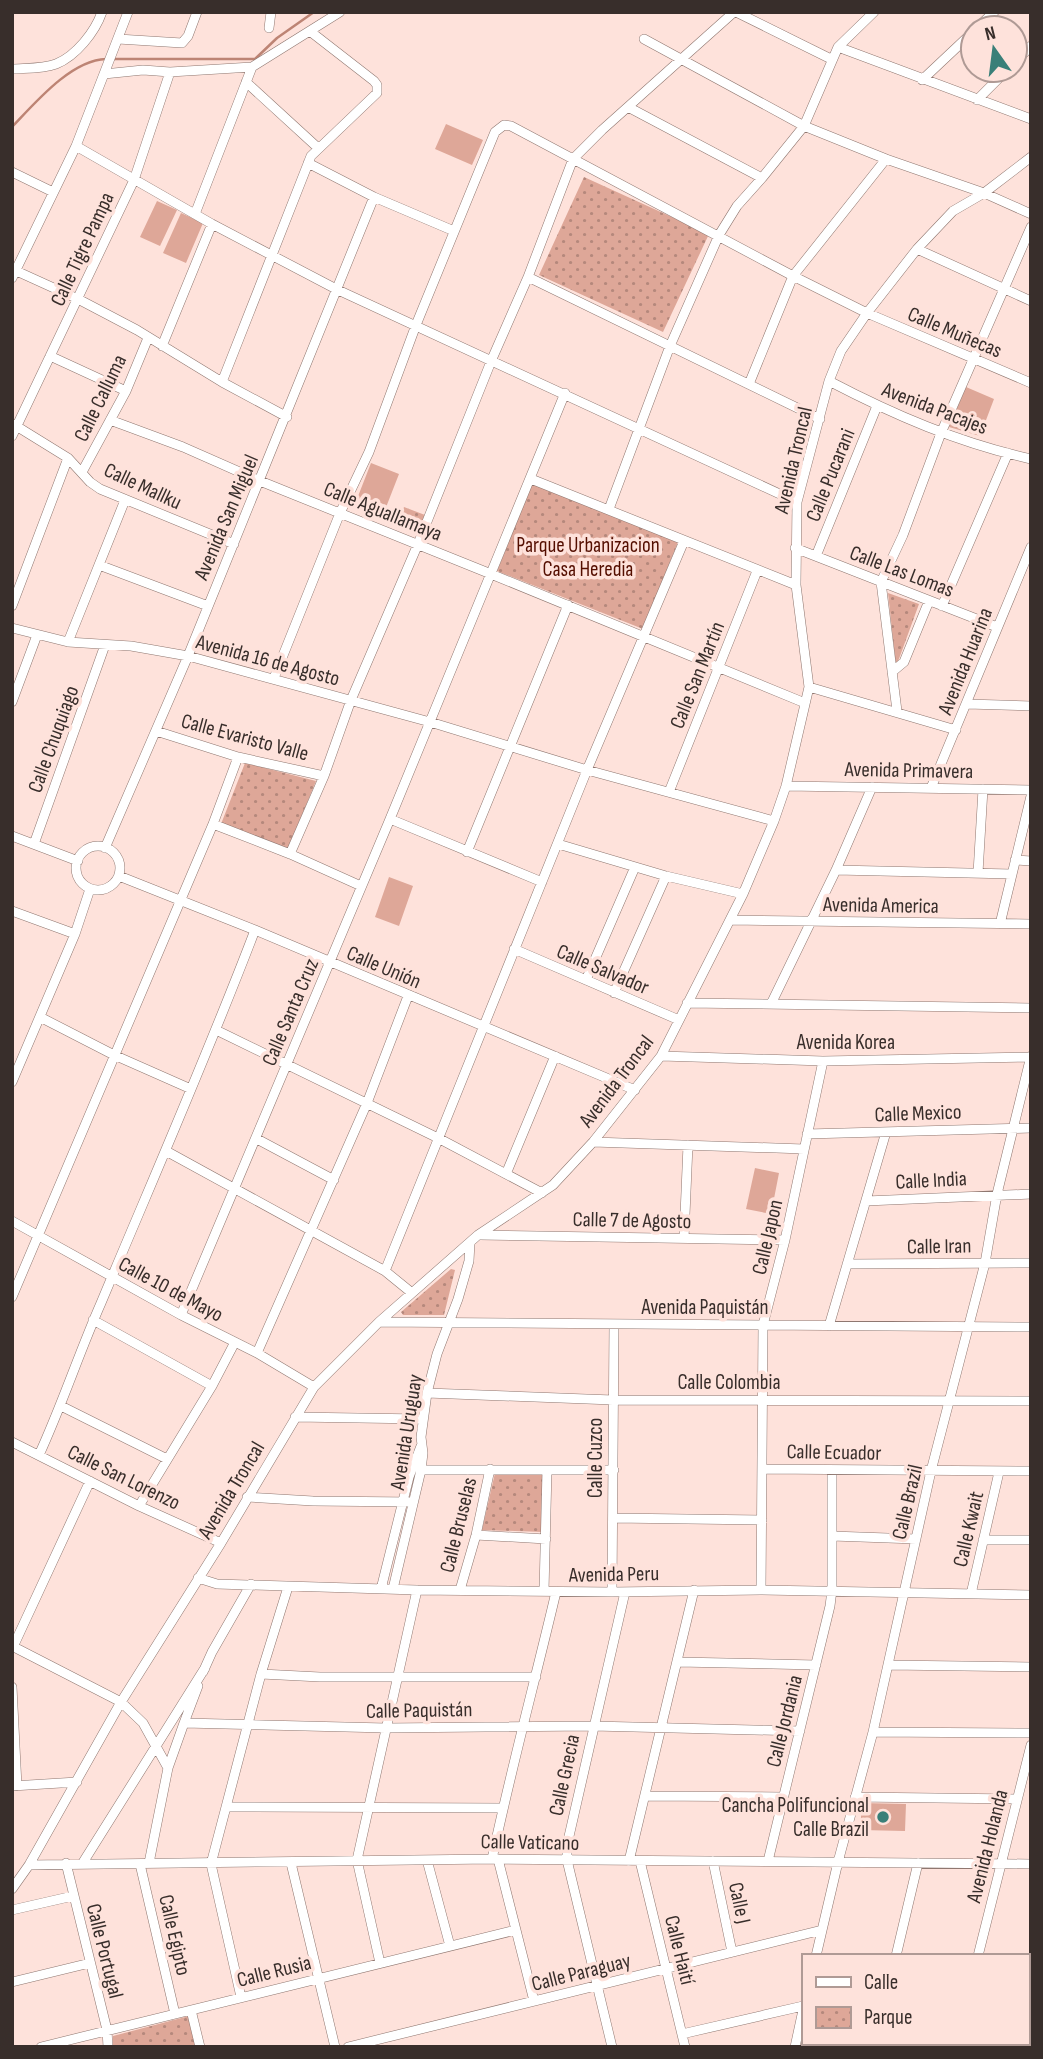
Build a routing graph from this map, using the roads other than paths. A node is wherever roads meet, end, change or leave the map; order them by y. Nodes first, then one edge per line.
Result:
1 (102, 12) edge
2 (128, 12) edge
3 (197, 12) edge
4 (271, 12) edge
5 (340, 12) edge
6 (735, 12) edge
7 (874, 12) edge
8 (269, 28) dead end
9 (311, 32) junction
10 (118, 39) junction
11 (644, 39) dead end
12 (959, 45) edge
13 (838, 47) junction
14 (683, 59) junction
15 (831, 59) junction
16 (252, 67) junction
17 (12, 69) edge
18 (170, 72) junction
19 (104, 74) junction
20 (922, 79) junction
21 (246, 82) junction
22 (993, 84) edge
23 (977, 100) junction
24 (628, 107) junction
25 (1031, 119) edge
26 (804, 127) junction
27 (76, 146) junction
28 (317, 147) junction
29 (1031, 157) edge
30 (573, 159) junction
31 (886, 159) junction
32 (308, 163) junction
33 (12, 172) edge
34 (762, 178) junction
35 (134, 180) junction
36 (53, 192) junction
37 (984, 193) junction
38 (374, 197) junction
39 (195, 214) junction
40 (1031, 214) edge
41 (212, 223) junction
42 (1031, 227) edge
43 (454, 231) junction
44 (719, 235) junction
45 (917, 249) junction
46 (271, 256) junction
47 (13, 272) edge
48 (793, 276) junction
49 (528, 277) junction
50 (338, 290) junction
51 (1004, 290) junction
52 (78, 299) junction
53 (1031, 301) edge
54 (867, 313) junction
55 (416, 325) junction
56 (148, 338) junction
57 (162, 345) junction
58 (670, 346) junction
59 (50, 356) junction
60 (492, 359) junction
61 (974, 360) junction
62 (829, 381) junction
63 (222, 382) junction
64 (1031, 383) edge
65 (749, 384) junction
66 (126, 391) junction
67 (565, 393) junction
68 (877, 406) junction
69 (287, 417) junction
70 (820, 419) junction
71 (110, 420) junction
72 (14, 429) edge
73 (640, 429) junction
74 (941, 433) junction
75 (1008, 453) junction
76 (68, 458) junction
77 (1031, 458) edge
78 (82, 472) junction
79 (531, 478) junction
80 (260, 481) junction
81 (125, 500) junction
82 (797, 502) junction
83 (609, 509) junction
84 (341, 513) junction
85 (684, 541) junction
86 (234, 544) junction
87 (418, 544) junction
88 (1031, 547) edge
89 (795, 548) junction
90 (816, 556) junction
91 (1029, 557) edge
92 (99, 565) junction
93 (757, 571) junction
94 (491, 573) junction
95 (881, 582) junction
96 (796, 585) junction
97 (929, 601) junction
98 (12, 606) edge
99 (208, 606) junction
100 (568, 606) junction
101 (942, 606) junction
102 (997, 627) junction
103 (12, 628) edge
104 (37, 635) junction
105 (642, 638) junction
106 (68, 642) junction
107 (105, 645) junction
108 (188, 656) junction
109 (719, 669) junction
110 (892, 672) junction
111 (274, 678) junction
112 (809, 687) junction
113 (351, 700) junction
114 (12, 702) edge
115 (805, 703) junction
116 (967, 704) junction
117 (1031, 706) edge
118 (897, 711) junction
119 (430, 722) junction
120 (956, 730) junction
121 (156, 731) junction
122 (510, 746) junction
123 (238, 757) junction
124 (587, 770) junction
125 (324, 776) junction
126 (786, 786) junction
127 (872, 788) junction
128 (931, 788) junction
129 (983, 789) junction
130 (1031, 789) edge
131 (669, 792) junction
132 (1031, 796) edge
133 (390, 819) junction
134 (774, 821) junction
135 (213, 824) junction
136 (12, 836) edge
137 (34, 844) junction
138 (558, 844) junction
139 (105, 848) junction
140 (467, 852) junction
141 (290, 854) junction
142 (1015, 860) junction
143 (1031, 860) edge
144 (78, 861) junction
145 (635, 867) junction
146 (836, 870) junction
147 (978, 873) junction
148 (1012, 874) junction
149 (119, 876) junction
150 (666, 876) junction
151 (542, 882) junction
152 (361, 886) junction
153 (90, 889) junction
154 (743, 894) junction
155 (180, 901) junction
156 (12, 911) edge
157 (731, 920) junction
158 (811, 921) junction
159 (1000, 924) junction
160 (1031, 924) edge
161 (255, 930) junction
162 (75, 934) junction
163 (514, 949) junction
164 (330, 964) junction
165 (586, 980) junction
166 (614, 993) junction
167 (408, 996) junction
168 (687, 1003) junction
169 (771, 1004) junction
170 (1031, 1008) edge
171 (40, 1017) junction
172 (679, 1020) junction
173 (482, 1027) junction
174 (216, 1030) junction
175 (114, 1055) junction
176 (555, 1056) junction
177 (661, 1056) junction
178 (1031, 1057) edge
179 (823, 1061) junction
180 (287, 1065) junction
181 (15, 1070) edge
182 (12, 1082) edge
183 (191, 1089) junction
184 (635, 1090) junction
185 (367, 1103) junction
186 (1013, 1128) junction
187 (1031, 1128) edge
188 (886, 1132) junction
189 (807, 1134) junction
190 (438, 1138) junction
191 (257, 1139) junction
192 (593, 1142) junction
193 (688, 1145) junction
194 (804, 1150) junction
195 (166, 1151) junction
196 (506, 1174) junction
197 (334, 1180) junction
198 (236, 1188) junction
199 (542, 1193) junction
200 (997, 1194) junction
201 (1031, 1194) edge
202 (866, 1201) junction
203 (12, 1222) edge
204 (312, 1231) junction
205 (38, 1235) junction
206 (478, 1235) junction
207 (684, 1238) junction
208 (785, 1240) junction
209 (470, 1242) junction
210 (985, 1262) junction
211 (1031, 1263) edge
212 (847, 1264) junction
213 (385, 1271) junction
214 (111, 1278) junction
215 (412, 1293) junction
216 (12, 1297) edge
217 (181, 1315) junction
218 (93, 1320) junction
219 (379, 1322) junction
220 (448, 1322) junction
221 (614, 1324) junction
222 (763, 1325) junction
223 (829, 1326) junction
224 (968, 1327) junction
225 (1031, 1327) edge
226 (235, 1342) junction
227 (257, 1353) junction
228 (212, 1386) junction
229 (314, 1387) junction
230 (427, 1393) junction
231 (763, 1399) junction
232 (613, 1400) junction
233 (949, 1401) junction
234 (1031, 1401) edge
235 (61, 1406) junction
236 (295, 1417) junction
237 (422, 1419) junction
238 (12, 1443) edge
239 (422, 1444) junction
240 (39, 1455) junction
241 (167, 1459) junction
242 (490, 1469) junction
243 (764, 1469) junction
244 (421, 1470) junction
245 (547, 1470) junction
246 (614, 1470) junction
247 (832, 1470) junction
248 (932, 1471) junction
249 (1031, 1471) edge
250 (999, 1472) junction
251 (90, 1481) junction
252 (247, 1497) junction
253 (408, 1502) junction
254 (139, 1506) junction
255 (613, 1518) junction
256 (762, 1520) junction
257 (476, 1535) junction
258 (832, 1536) junction
259 (545, 1539) junction
260 (916, 1539) junction
261 (983, 1540) junction
262 (1031, 1540) edge
263 (221, 1543) junction
264 (198, 1578) junction
265 (251, 1584) junction
266 (288, 1587) junction
267 (381, 1589) junction
268 (393, 1590) junction
269 (416, 1590) junction
270 (460, 1590) junction
271 (694, 1590) junction
272 (761, 1590) junction
273 (832, 1590) junction
274 (544, 1591) junction
275 (906, 1591) junction
276 (556, 1592) junction
277 (612, 1592) junction
278 (625, 1592) junction
279 (971, 1594) junction
280 (1031, 1595) edge
281 (13, 1647) edge
282 (678, 1662) junction
283 (816, 1665) junction
284 (888, 1665) junction
285 (1031, 1667) edge
286 (205, 1668) junction
287 (261, 1674) junction
288 (399, 1676) junction
289 (536, 1676) junction
290 (12, 1687) edge
291 (121, 1702) junction
292 (184, 1723) junction
293 (248, 1726) junction
294 (522, 1726) junction
295 (593, 1726) junction
296 (660, 1727) junction
297 (386, 1728) junction
298 (800, 1731) junction
299 (873, 1732) junction
300 (1031, 1733) edge
301 (156, 1745) junction
302 (1031, 1745) edge
303 (168, 1768) junction
304 (77, 1782) junction
305 (15, 1786) edge
306 (645, 1796) junction
307 (782, 1797) junction
308 (855, 1797) junction
309 (1017, 1798) junction
310 (226, 1807) junction
311 (503, 1808) junction
312 (369, 1809) junction
313 (495, 1859) junction
314 (357, 1860) junction
315 (427, 1860) junction
316 (567, 1860) junction
317 (768, 1860) junction
318 (634, 1861) junction
319 (713, 1861) junction
320 (838, 1862) junction
321 (66, 1863) junction
322 (144, 1863) junction
323 (291, 1863) junction
324 (918, 1863) junction
325 (82, 1864) junction
326 (211, 1864) junction
327 (1031, 1864) edge
328 (29, 1865) junction
329 (1000, 1865) junction
330 (12, 1889) edge
331 (73, 1896) junction
332 (12, 1910) edge
333 (516, 1930) junction
334 (822, 1930) junction
335 (450, 1946) junction
336 (732, 1952) junction
337 (816, 1954) edge
338 (896, 1954) edge
339 (978, 1954) edge
340 (90, 1963) junction
341 (380, 1963) junction
342 (667, 1969) junction
343 (319, 1978) junction
344 (12, 1982) edge
345 (597, 1985) junction
346 (241, 1997) junction
347 (534, 2001) junction
348 (802, 2008) edge
349 (191, 2010) junction
350 (802, 2013) edge
351 (175, 2014) junction
352 (107, 2030) junction
353 (682, 2034) junction
354 (41, 2047) edge
355 (108, 2047) edge
356 (200, 2047) edge
357 (335, 2047) edge
358 (348, 2047) edge
359 (612, 2047) edge
360 (684, 2047) edge
361 (795, 2047) edge

1 - 17 street
2 - 10 street
3 - 10 street
4 - 8 street
5 - 9 street
6 - 14 street
6 - 15 street
7 - 13 street
9 - 16 street
9 - 28 street
10 - 19 street
11 - 14 street
12 - 20 street
13 - 15 street
13 - 20 street
14 - 24 street
14 - 26 street
15 - 26 street
16 - 18 street
16 - 21 street
18 - 19 street
18 - 35 street, Calle Tigre Pampa
19 - 27 street
20 - 23 street
21 - 28 street
21 - 39 street
22 - 23 street
23 - 25 street
24 - 30 street
24 - 34 street
26 - 31 street
26 - 34 street
27 - 35 street
27 - 36 street
28 - 32 street
29 - 37 street, Avenida Troncal
30 - 43 street, Calle Muñecas
30 - 44 street, Calle Muñecas
30 - 49 street
31 - 37 street
31 - 48 street
32 - 38 street
32 - 46 street
33 - 36 street
34 - 44 street
35 - 39 street
35 - 52 street, Calle Tigre Pampa
36 - 47 street
37 - 40 street
37 - 45 street, Avenida Troncal
38 - 43 street
38 - 50 street, Avenida San Miguel
39 - 41 street
41 - 46 street
41 - 57 street
42 - 51 street
43 - 55 street
44 - 48 street, Calle Muñecas
44 - 58 street
45 - 51 street
45 - 54 street, Avenida Troncal
46 - 50 street
46 - 63 street
47 - 52 street
48 - 54 street, Calle Muñecas
48 - 65 street
49 - 58 street
49 - 60 street
50 - 55 street
50 - 69 street, Avenida San Miguel
51 - 53 street
51 - 61 street
52 - 56 street
52 - 59 street, Calle Tigre Pampa
54 - 61 street, Calle Muñecas
54 - 62 street, Avenida Troncal
55 - 60 street
55 - 84 street
56 - 57 street
56 - 66 street, Calle Calluma
57 - 63 street
58 - 65 street
58 - 73 street
59 - 66 street
59 - 72 street, Calle Tigre Pampa
60 - 67 street
60 - 87 street
61 - 64 street, Calle Muñecas
61 - 74 street
62 - 68 street, Avenida Pacajes
62 - 70 street, Avenida Troncal
63 - 69 street
65 - 70 street
66 - 71 street, Calle Calluma
67 - 73 street
67 - 79 street, Calle Santa Cruz
68 - 74 street, Avenida Pacajes
68 - 90 street, Calle Pucarani
69 - 80 street, Avenida San Miguel
70 - 82 street, Avenida Troncal
71 - 78 street, Calle Calluma
71 - 80 street, Calle Aguallamaya
72 - 76 street, Calle Mallku
73 - 82 street
73 - 83 street
74 - 75 street, Avenida Pacajes
74 - 95 street
75 - 77 street, Avenida Pacajes
75 - 101 street
76 - 78 street, Calle Mallku
76 - 98 street
78 - 81 street, Calle Mallku
79 - 83 street
79 - 94 street, Calle Santa Cruz
80 - 84 street, Calle Aguallamaya
80 - 86 street, Avenida San Miguel
81 - 86 street, Calle Mallku
81 - 92 street
82 - 89 street, Avenida Troncal
83 - 85 street
84 - 87 street, Calle Aguallamaya
84 - 111 street
85 - 93 street
85 - 105 street
86 - 99 street, Avenida San Miguel
87 - 94 street, Calle Aguallamaya
87 - 113 street
88 - 91 street, Avenida Huarina
89 - 90 street, Calle Las Lomas
89 - 96 street, Avenida Troncal
90 - 95 street, Calle Las Lomas
91 - 102 street, Avenida Huarina
92 - 99 street
92 - 106 street
93 - 96 street
93 - 109 street, Calle San Martín
94 - 100 street, Calle Aguallamaya
94 - 119 street, Calle Santa Cruz
95 - 97 street, Calle Las Lomas
95 - 110 street
96 - 112 street, Avenida Troncal
97 - 101 street, Calle Las Lomas
97 - 110 street
99 - 108 street, Avenida San Miguel
100 - 105 street, Calle Aguallamaya
100 - 122 street
101 - 102 street, Calle Las Lomas
102 - 116 street, Avenida Huarina
103 - 104 street, Avenida 16 de Agosto
104 - 106 street, Avenida 16 de Agosto
104 - 114 street
105 - 109 street, Calle Aguallamaya
105 - 124 street
106 - 107 street, Avenida 16 de Agosto
107 - 108 street, Avenida 16 de Agosto
107 - 137 street, Calle Chuquiago
108 - 111 street, Avenida 16 de Agosto
108 - 121 street, Avenida San Miguel
109 - 115 street, Calle Aguallamaya
109 - 131 street, Calle San Martín
110 - 118 street
111 - 113 street, Avenida 16 de Agosto
112 - 115 street, Avenida Troncal
112 - 118 street
113 - 119 street, Avenida 16 de Agosto
113 - 125 street
115 - 126 street, Avenida Troncal
116 - 117 street
116 - 120 street, Avenida Huarina
118 - 120 street
119 - 122 street, Avenida 16 de Agosto
119 - 133 street, Calle Santa Cruz
120 - 128 street, Avenida Huarina
121 - 123 street, Calle Evaristo Valle
121 - 139 street, Avenida San Miguel
122 - 124 street, Avenida 16 de Agosto
122 - 140 street
123 - 125 street, Calle Evaristo Valle
123 - 135 street
124 - 131 street, Avenida 16 de Agosto
124 - 138 street
125 - 141 street
126 - 127 street, Avenida Primavera
126 - 134 street, Avenida Troncal
127 - 128 street, Avenida Primavera
127 - 146 street
128 - 129 street, Avenida Primavera
129 - 130 street, Avenida Primavera
129 - 147 street
131 - 134 street, Avenida 16 de Agosto
132 - 142 street
133 - 140 street
133 - 152 street, Calle Santa Cruz
134 - 154 street, Avenida Troncal
135 - 141 street
135 - 155 street
136 - 137 street
137 - 144 street
138 - 145 street
138 - 151 street
139 - 144 street
139 - 149 street
140 - 151 street
141 - 152 street
142 - 143 street
142 - 148 street
144 - 153 street
145 - 150 street
145 - 165 street
146 - 147 street
146 - 158 street
147 - 148 street
148 - 159 street
149 - 153 street
149 - 155 street, Calle Unión
150 - 154 street
150 - 166 street
151 - 163 street
152 - 164 street, Calle Santa Cruz
153 - 162 street
154 - 157 street, Avenida Troncal
155 - 161 street, Calle Unión
155 - 175 street
156 - 162 street
157 - 158 street, Avenida America
157 - 168 street, Avenida Troncal
158 - 159 street, Avenida America
158 - 169 street
159 - 160 street, Avenida America
161 - 164 street, Calle Unión
161 - 174 street
162 - 171 street
163 - 165 street, Calle Salvador
163 - 173 street
164 - 167 street, Calle Unión
164 - 180 street, Calle Santa Cruz
165 - 166 street, Calle Salvador
166 - 172 street, Calle Salvador
167 - 173 street, Calle Unión
167 - 185 street
168 - 169 street
168 - 172 street, Avenida Troncal
169 - 170 street
171 - 175 street
171 - 181 street
172 - 177 street, Avenida Troncal
173 - 176 street, Calle Unión
173 - 190 street
174 - 180 street
174 - 183 street
175 - 183 street
175 - 205 street
176 - 184 street, Calle Unión
176 - 196 street
177 - 179 street, Avenida Korea
177 - 184 street, Avenida Troncal
178 - 179 street, Avenida Korea
178 - 186 street, Calle Brazil
179 - 189 street, Calle Japon
180 - 185 street
180 - 191 street, Calle Santa Cruz
181 - 182 street
183 - 195 street
184 - 192 street, Avenida Troncal
185 - 190 street
185 - 197 street
186 - 187 street, Calle Mexico
186 - 188 street, Calle Mexico
186 - 200 street, Calle Brazil
188 - 189 street, Calle Mexico
188 - 202 street
189 - 194 street, Calle Japon
190 - 196 street
190 - 213 street
191 - 197 street
191 - 198 street, Calle Santa Cruz
192 - 193 street
192 - 199 street, Avenida Troncal
193 - 194 street
193 - 207 street
194 - 208 street, Calle Japon
195 - 198 street
195 - 214 street
196 - 199 street
197 - 204 street
198 - 204 street
198 - 217 street, Calle Santa Cruz
199 - 206 street, Avenida Troncal
200 - 201 street, Calle India
200 - 202 street, Calle India
200 - 210 street, Calle Brazil
202 - 212 street
203 - 205 street, Calle 10 de Mayo
204 - 213 street
204 - 227 street
205 - 214 street, Calle 10 de Mayo
205 - 216 street
206 - 207 street, Calle 7 de Agosto
206 - 209 street, Avenida Troncal
207 - 208 street, Calle 7 de Agosto
208 - 222 street, Calle Japon
209 - 215 street, Avenida Troncal
209 - 220 street, Avenida Uruguay
210 - 211 street, Calle Iran
210 - 212 street, Calle Iran
210 - 224 street, Calle Brazil
212 - 223 street
213 - 215 street
214 - 217 street, Calle 10 de Mayo
214 - 218 street
215 - 219 street, Avenida Troncal
217 - 226 street, Calle 10 de Mayo
218 - 228 street
218 - 235 street
219 - 220 street, Avenida Paquistán
219 - 229 street, Avenida Troncal
220 - 221 street, Avenida Paquistán
220 - 230 street, Avenida Uruguay
221 - 222 street, Avenida Paquistán
221 - 232 street, Calle Cuzco
222 - 223 street, Avenida Paquistán
222 - 231 street, Calle Japon
223 - 224 street, Avenida Paquistán
224 - 225 street, Avenida Paquistán
224 - 233 street, Calle Brazil
226 - 227 street, Calle 10 de Mayo
226 - 228 street
227 - 229 street, Calle 10 de Mayo
228 - 241 street
229 - 236 street, Avenida Troncal
230 - 232 street, Calle Colombia
230 - 237 street, Avenida Uruguay
231 - 232 street, Calle Colombia
231 - 233 street, Calle Colombia
231 - 243 street, Calle Japon
232 - 246 street, Calle Cuzco
233 - 234 street, Calle Colombia
233 - 248 street, Calle Brazil
235 - 240 street
235 - 241 street
236 - 237 street
236 - 252 street, Avenida Troncal
237 - 239 street, Avenida Uruguay
238 - 240 street, Calle San Lorenzo
239 - 244 street, Avenida Uruguay
239 - 253 street
240 - 251 street, Calle San Lorenzo
241 - 254 street
242 - 244 street
242 - 245 street
242 - 257 street, Calle Bruselas
243 - 247 street, Calle Ecuador
243 - 256 street, Calle Japon
244 - 253 street, Avenida Uruguay
245 - 246 street
245 - 259 street
246 - 255 street, Calle Cuzco
247 - 248 street, Calle Ecuador
247 - 258 street, Calle Jordania
248 - 250 street, Calle Ecuador
248 - 260 street, Calle Brazil
249 - 250 street, Calle Ecuador
250 - 261 street, Calle Kwait
251 - 254 street, Calle San Lorenzo
251 - 281 street
252 - 253 street
252 - 263 street, Avenida Troncal
253 - 267 street
253 - 268 street, Avenida Uruguay
254 - 263 street, Calle San Lorenzo
255 - 256 street
255 - 277 street, Calle Cuzco
256 - 272 street, Calle Japon
257 - 259 street
257 - 270 street, Calle Bruselas
258 - 260 street
258 - 273 street, Calle Jordania
259 - 274 street
260 - 275 street, Calle Brazil
261 - 262 street
261 - 279 street, Calle Kwait
263 - 264 street, Avenida Troncal
264 - 265 street, Avenida Peru
264 - 291 street, Avenida Troncal
265 - 266 street, Avenida Peru
265 - 286 street
266 - 267 street, Avenida Peru
266 - 287 street
267 - 268 street, Avenida Peru
268 - 269 street, Avenida Peru
269 - 270 street, Avenida Peru
269 - 288 street
270 - 274 street, Avenida Peru
271 - 272 street, Avenida Peru
271 - 278 street, Avenida Peru
271 - 282 street
272 - 273 street, Avenida Peru
273 - 275 street, Avenida Peru
273 - 283 street, Calle Jordania
274 - 276 street, Avenida Peru
275 - 279 street, Avenida Peru
275 - 284 street, Calle Brazil
276 - 277 street, Avenida Peru
276 - 289 street
277 - 278 street, Avenida Peru
278 - 295 street, Calle Grecia
279 - 280 street, Avenida Peru
281 - 291 street
282 - 283 street
282 - 296 street
283 - 298 street, Calle Jordania
284 - 285 street
284 - 299 street, Calle Brazil
286 - 292 street
286 - 301 street
287 - 288 street
287 - 293 street
288 - 289 street
288 - 297 street
289 - 294 street
290 - 305 street
291 - 301 street
291 - 304 street, Avenida Troncal
292 - 293 street, Calle Paquistán
292 - 303 street
293 - 297 street, Calle Paquistán
293 - 310 street
294 - 295 street, Calle Paquistán
294 - 297 street, Calle Paquistán
294 - 311 street
295 - 296 street, Calle Paquistán
295 - 316 street, Calle Grecia
296 - 298 street, Calle Paquistán
296 - 306 street
297 - 312 street
298 - 307 street, Calle Jordania
299 - 300 street
299 - 308 street, Calle Brazil
301 - 303 street
301 - 325 street
302 - 309 street, Avenida Holanda
303 - 322 street
304 - 305 street
304 - 328 street, Avenida Troncal
306 - 307 street
306 - 318 street
307 - 317 street, Calle Jordania
308 - 309 street
308 - 320 street, Calle Brazil
309 - 329 street, Avenida Holanda
310 - 312 street
310 - 326 street
311 - 312 street
311 - 313 street
312 - 314 street
313 - 315 street, Calle Vaticano
313 - 316 street, Calle Vaticano
313 - 333 street
314 - 315 street, Calle Vaticano
314 - 323 street, Calle Vaticano
314 - 341 street
315 - 335 street
316 - 318 street, Calle Vaticano
316 - 345 street, Calle Grecia
317 - 319 street, Calle Vaticano
317 - 320 street, Calle Vaticano
318 - 319 street, Calle Vaticano
318 - 342 street, Calle Haití
319 - 336 street, Calle J
320 - 324 street, Calle Vaticano
320 - 334 street, Calle Brazil
321 - 325 street, Calle Vaticano
321 - 328 street, Calle Vaticano
321 - 331 street, Calle Portugal
322 - 325 street, Calle Vaticano
322 - 326 street, Calle Vaticano
322 - 351 street, Calle Egipto
323 - 326 street, Calle Vaticano
323 - 343 street
324 - 329 street, Calle Vaticano
324 - 338 street
326 - 346 street
327 - 329 street, Calle Vaticano
328 - 330 street, Avenida Troncal
329 - 339 street, Avenida Holanda
331 - 332 street
331 - 340 street, Calle Portugal
333 - 335 street, Calle Rusia
333 - 347 street
334 - 336 street, Calle Paraguay
334 - 337 street, Calle Brazil
335 - 341 street, Calle Rusia
336 - 342 street, Calle Paraguay
340 - 344 street
340 - 352 street, Calle Portugal
341 - 343 street, Calle Rusia
342 - 345 street, Calle Paraguay
342 - 353 street, Calle Haití
343 - 346 street, Calle Rusia
343 - 357 street
345 - 347 street, Calle Paraguay
345 - 359 street, Calle Grecia
346 - 349 street, Calle Rusia
347 - 358 street, Calle Paraguay
348 - 353 street
349 - 351 street, Calle Rusia
349 - 356 street
350 - 361 street
351 - 352 street, Calle Rusia
352 - 354 street, Calle Rusia
352 - 355 street, Calle Portugal
353 - 360 street, Calle Haití

